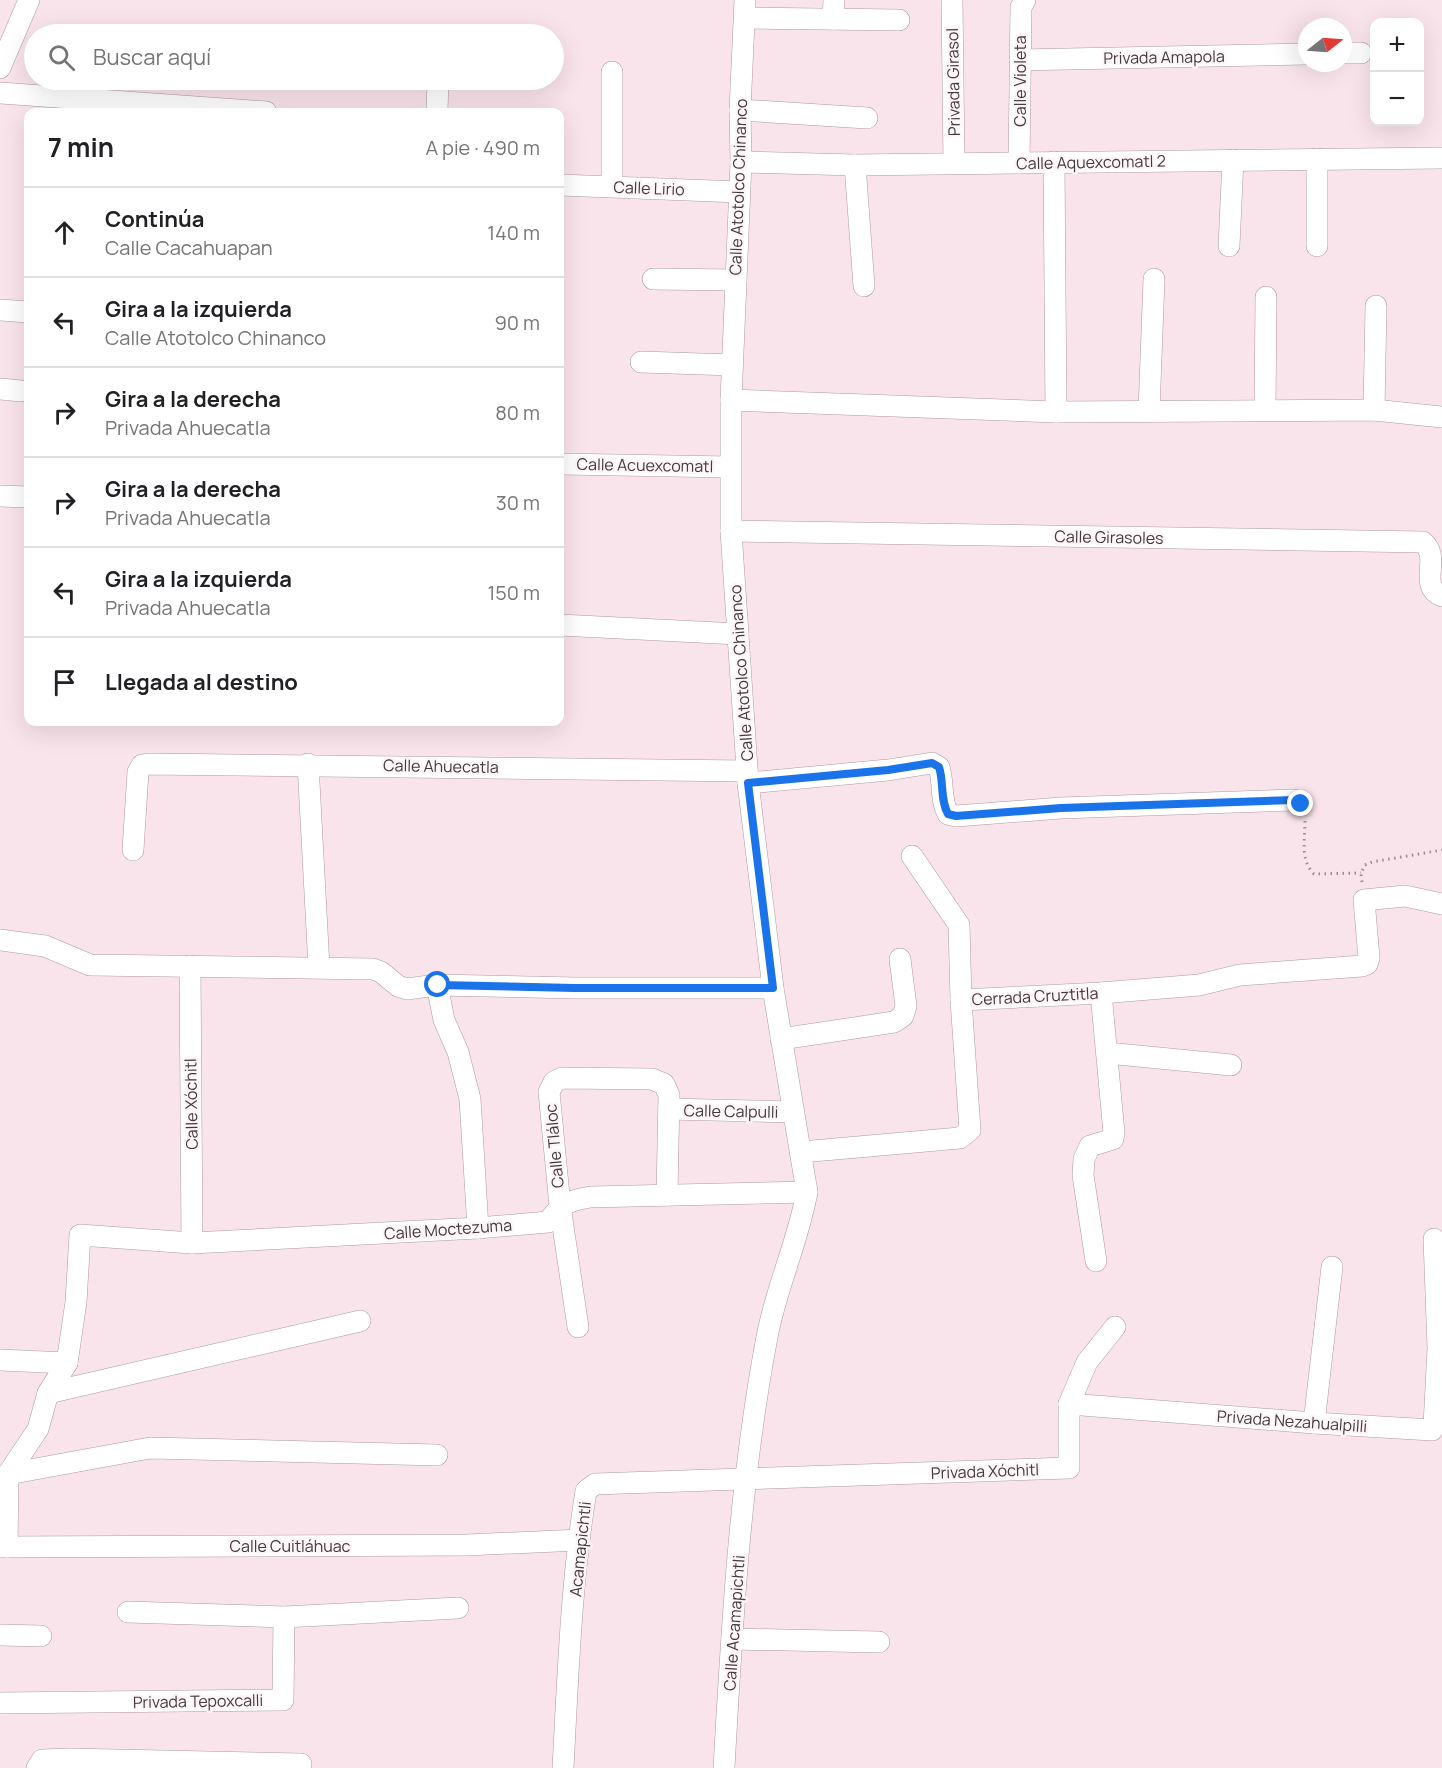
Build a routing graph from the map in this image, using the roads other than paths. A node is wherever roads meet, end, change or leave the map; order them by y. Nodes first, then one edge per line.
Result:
1 (29, 0) edge
2 (952, 0) edge
3 (1025, 0) edge
4 (745, 9) edge
5 (834, 9) edge
6 (899, 20) dead end
7 (1298, 54) edge
8 (1020, 60) junction
9 (0, 68) edge
10 (612, 72) dead end
11 (438, 90) edge
12 (0, 93) edge
13 (210, 108) edge
14 (437, 108) edge
15 (740, 110) junction
16 (867, 118) dead end
17 (1442, 158) edge
18 (1317, 159) junction
19 (1233, 160) junction
20 (741, 162) junction
21 (1054, 162) junction
22 (954, 163) junction
23 (1019, 163) junction
24 (855, 165) junction
25 (564, 185) edge
26 (612, 186) junction
27 (739, 192) junction
28 (1229, 246) dead end
29 (1317, 246) dead end
30 (653, 279) dead end
31 (1154, 279) dead end
32 (736, 280) junction
33 (864, 286) dead end
34 (1266, 297) dead end
35 (1376, 306) dead end
36 (0, 310) edge
37 (24, 312) edge
38 (641, 362) dead end
39 (732, 365) junction
40 (731, 400) junction
41 (1265, 410) junction
42 (1374, 410) junction
43 (1149, 411) junction
44 (1056, 412) junction
45 (1442, 417) edge
46 (564, 464) edge
47 (730, 467) junction
48 (0, 496) edge
49 (24, 497) edge
50 (731, 531) junction
51 (1442, 596) edge
52 (564, 625) edge
53 (738, 634) junction
54 (308, 764) junction
55 (748, 777) junction
56 (1301, 804) road end
57 (133, 850) dead end
58 (912, 856) dead end
59 (1442, 903) edge
60 (0, 940) edge
61 (900, 959) dead end
62 (190, 966) junction
63 (319, 967) junction
64 (438, 985) junction
65 (773, 988) junction
66 (1101, 993) junction
67 (961, 1000) junction
68 (781, 1039) junction
69 (1107, 1053) junction
70 (1231, 1065) dead end
71 (669, 1110) junction
72 (793, 1112) junction
73 (801, 1152) junction
74 (807, 1192) junction
75 (668, 1195) junction
76 (560, 1206) junction
77 (478, 1228) junction
78 (1434, 1239) dead end
79 (192, 1243) junction
80 (1096, 1261) dead end
81 (1332, 1267) dead end
82 (360, 1321) dead end
83 (578, 1327) dead end
84 (1115, 1327) dead end
85 (1440, 1348) edge
86 (0, 1360) edge
87 (67, 1363) junction
88 (48, 1393) junction
89 (1069, 1404) junction
90 (1314, 1423) junction
91 (437, 1455) dead end
92 (9, 1474) junction
93 (745, 1479) junction
94 (579, 1540) junction
95 (4, 1547) edge
96 (458, 1608) dead end
97 (128, 1612) dead end
98 (284, 1617) junction
99 (0, 1635) edge
100 (41, 1636) dead end
101 (732, 1639) junction
102 (879, 1642) dead end
103 (0, 1703) edge
104 (301, 1764) dead end
105 (37, 1768) edge
106 (563, 1768) edge
107 (724, 1768) edge

1 - 9 street
2 - 22 street, Privada Girasol
3 - 8 street, Calle Violeta
4 - 5 street
4 - 15 street, Calle Atotolco Chinanco
5 - 6 street
7 - 8 street, Privada Amapola
8 - 23 street, Calle Violeta
10 - 26 street
11 - 14 street
12 - 13 street
15 - 16 street
15 - 20 street, Calle Atotolco Chinanco
17 - 18 street, Calle Aquexcomatl 2
18 - 19 street, Calle Aquexcomatl 2
18 - 29 street
19 - 21 street, Calle Aquexcomatl 2
19 - 28 street
20 - 24 street, Calle Aquexcomatl 2
20 - 27 street, Calle Atotolco Chinanco
21 - 23 street, Calle Aquexcomatl 2
21 - 44 street
22 - 23 street, Calle Aquexcomatl 2
22 - 24 street, Calle Aquexcomatl 2
24 - 33 street
25 - 26 street, Calle Lirio
26 - 27 street, Calle Lirio
27 - 32 street, Calle Atotolco Chinanco
30 - 32 street
31 - 43 street
32 - 39 street, Calle Atotolco Chinanco
34 - 41 street
35 - 42 street
36 - 37 street
38 - 39 street
39 - 40 street, Calle Atotolco Chinanco
40 - 44 street
40 - 47 street, Calle Atotolco Chinanco
41 - 42 street
41 - 43 street
42 - 45 street
43 - 44 street
46 - 47 street, Calle Acuexcomatl
47 - 50 street, Calle Atotolco Chinanco
48 - 49 street
50 - 51 street, Calle Girasoles
50 - 53 street, Calle Atotolco Chinanco
52 - 53 street
53 - 55 street, Calle Atotolco Chinanco
54 - 55 street, Calle Ahuecatla
54 - 57 street, Calle Ahuecatla
54 - 63 street
55 - 56 street, Calle Ahuecatla
55 - 65 street, Calle Atotolco Chinanco
58 - 67 street
59 - 66 street, Cerrada Cruztitla
60 - 62 street
61 - 68 street
62 - 63 street
62 - 79 street, Calle Xóchitl
63 - 64 street
64 - 65 street
64 - 77 street
65 - 68 street, Calle Atotolco Chinanco
66 - 67 street, Cerrada Cruztitla
66 - 69 street
67 - 73 street, Cerrada Cruztitla
68 - 72 street, Calle Atotolco Chinanco
69 - 70 street
69 - 80 street
71 - 72 street, Calle Calpulli
71 - 75 street, Calle Tláloc
71 - 76 street, Calle Tláloc
72 - 73 street, Calle Atotolco Chinanco
73 - 74 street, Calle Atotolco Chinanco
74 - 75 street, Calle Moctezuma
74 - 93 street, Calle Atotolco Chinanco
75 - 76 street, Calle Moctezuma
76 - 77 street, Calle Moctezuma
76 - 83 street, Calle Tláloc
77 - 79 street, Calle Moctezuma
78 - 85 street, Privada Nezahualpilli
79 - 87 street, Calle Moctezuma
81 - 90 street
82 - 88 street
84 - 89 street, Privada Xóchitl
85 - 90 street, Privada Nezahualpilli
86 - 87 street
87 - 88 street
88 - 92 street
89 - 90 street, Privada Nezahualpilli
89 - 93 street, Privada Xóchitl
91 - 92 street
92 - 95 street
93 - 94 street, Acamapichtli
93 - 101 street, Calle Acamapichtli
94 - 95 street, Calle Cuitláhuac
94 - 106 street, Acamapichtli
96 - 98 street
97 - 98 street
98 - 103 street, Privada Tepoxcalli
99 - 100 street
101 - 102 street
101 - 107 street, Calle Acamapichtli
104 - 105 street

